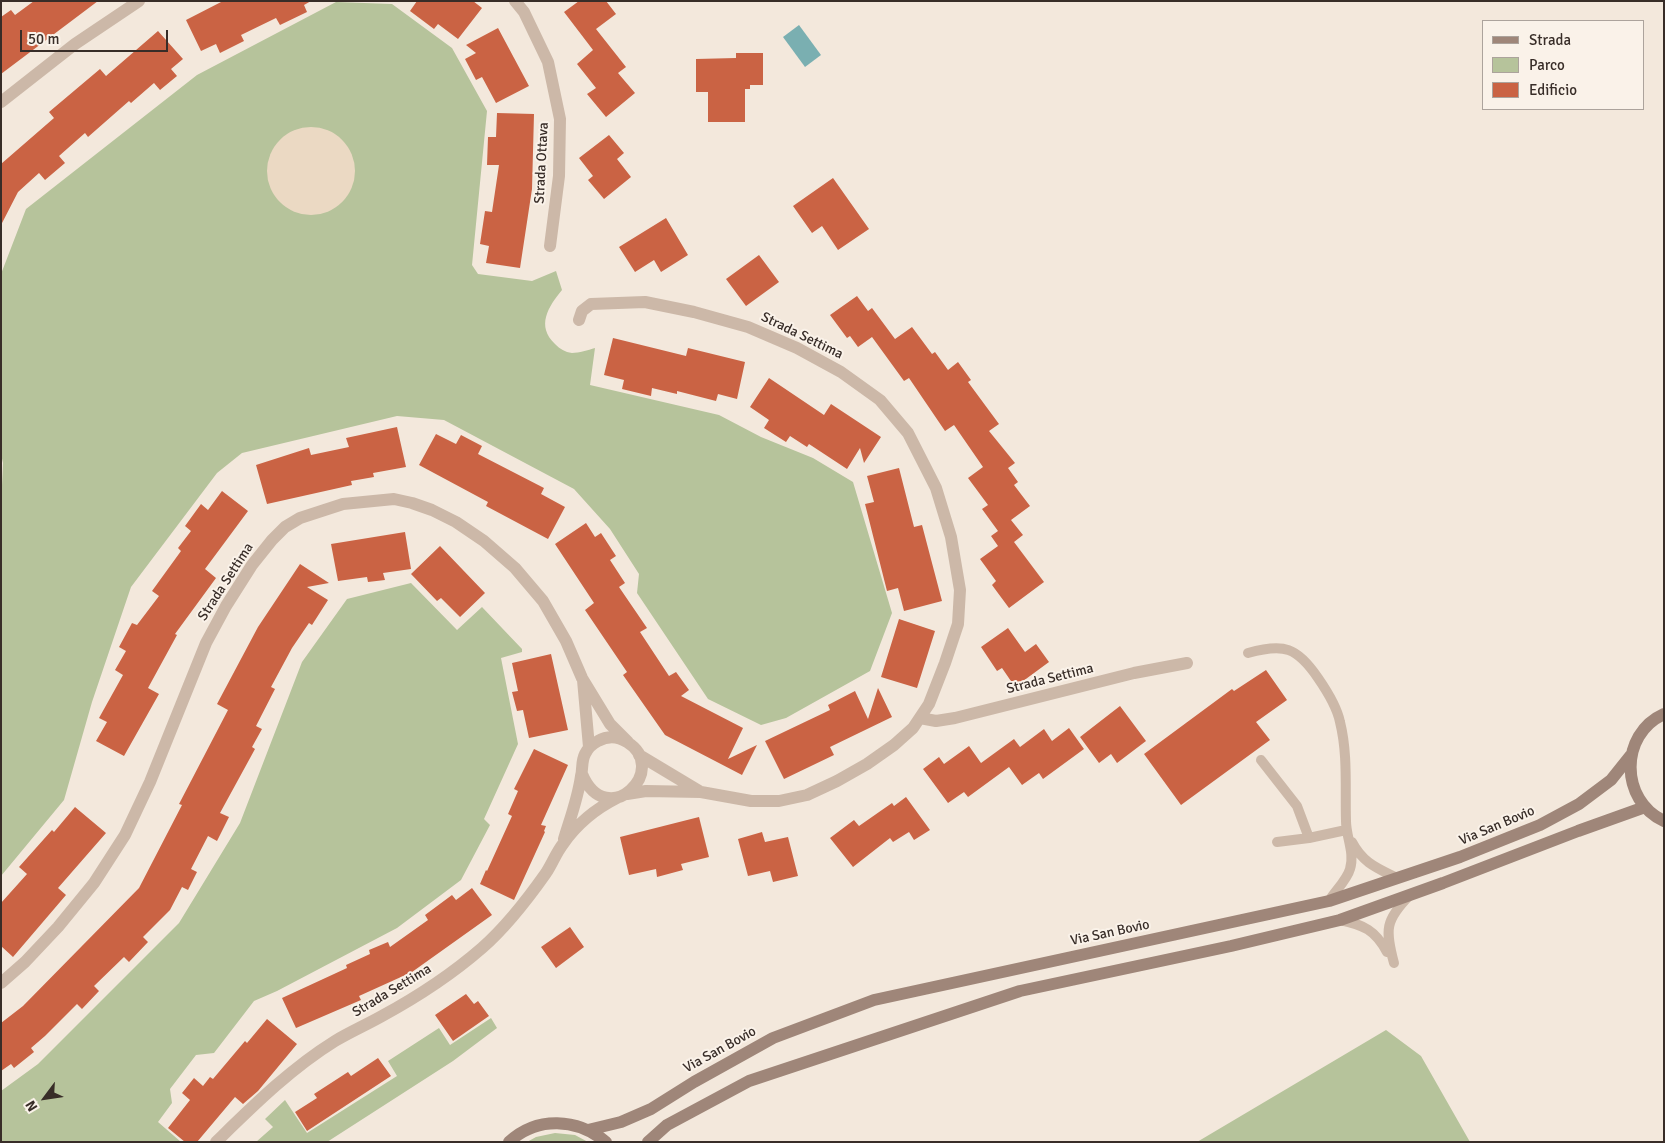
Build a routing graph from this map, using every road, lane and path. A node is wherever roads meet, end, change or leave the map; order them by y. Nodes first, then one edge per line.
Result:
1 (139, 1) edge
2 (516, 1) edge
3 (1, 102) edge
4 (550, 246) dead end
5 (579, 320) dead end
6 (1248, 653) dead end
7 (1187, 663) dead end
8 (582, 678) junction
9 (1664, 714) edge
10 (920, 718) junction
11 (628, 742) junction
12 (589, 747) junction
13 (639, 755) junction
14 (1631, 756) junction
15 (1261, 760) dead end
16 (582, 774) junction
17 (701, 792) junction
18 (622, 796) junction
19 (1645, 807) junction
20 (1664, 820) edge
21 (1346, 830) junction
22 (1310, 838) junction
23 (1277, 842) dead end
24 (562, 844) junction
25 (1397, 878) junction
26 (1411, 894) junction
27 (1329, 901) junction
28 (1340, 920) junction
29 (1, 983) edge
30 (588, 1130) junction
31 (216, 1142) edge
32 (509, 1142) edge
33 (606, 1142) edge
34 (648, 1142) edge

1 - 3 street
2 - 4 street, Strada Ottava
5 - 10 street, Strada Settima
6 - 21 lane
7 - 10 street, Strada Settima
8 - 11 street, Strada Settima
8 - 12 street, Strada Settima
8 - 29 street, Strada Settima
9 - 14 main road, Via San Bovio
10 - 17 street, Strada Settima
11 - 12 street
11 - 13 street, Strada Settima
12 - 16 street, Strada Settima
13 - 17 street, Strada Settima
13 - 18 street, Strada Settima
14 - 19 main road, Via San Bovio
14 - 25 main road, Via San Bovio
15 - 22 lane
16 - 18 street, Strada Settima
16 - 24 street, Strada Settima
17 - 18 street, Strada Settima
18 - 24 street, Strada Settima
19 - 20 main road, Via San Bovio
19 - 26 main road
21 - 22 lane
21 - 25 lane
21 - 27 lane
22 - 23 lane
24 - 31 street, Strada Settima
25 - 27 main road, Via San Bovio
26 - 28 main road
26 - 28 lane
27 - 30 main road, Via San Bovio
28 - 34 main road
30 - 32 main road
30 - 33 main road

